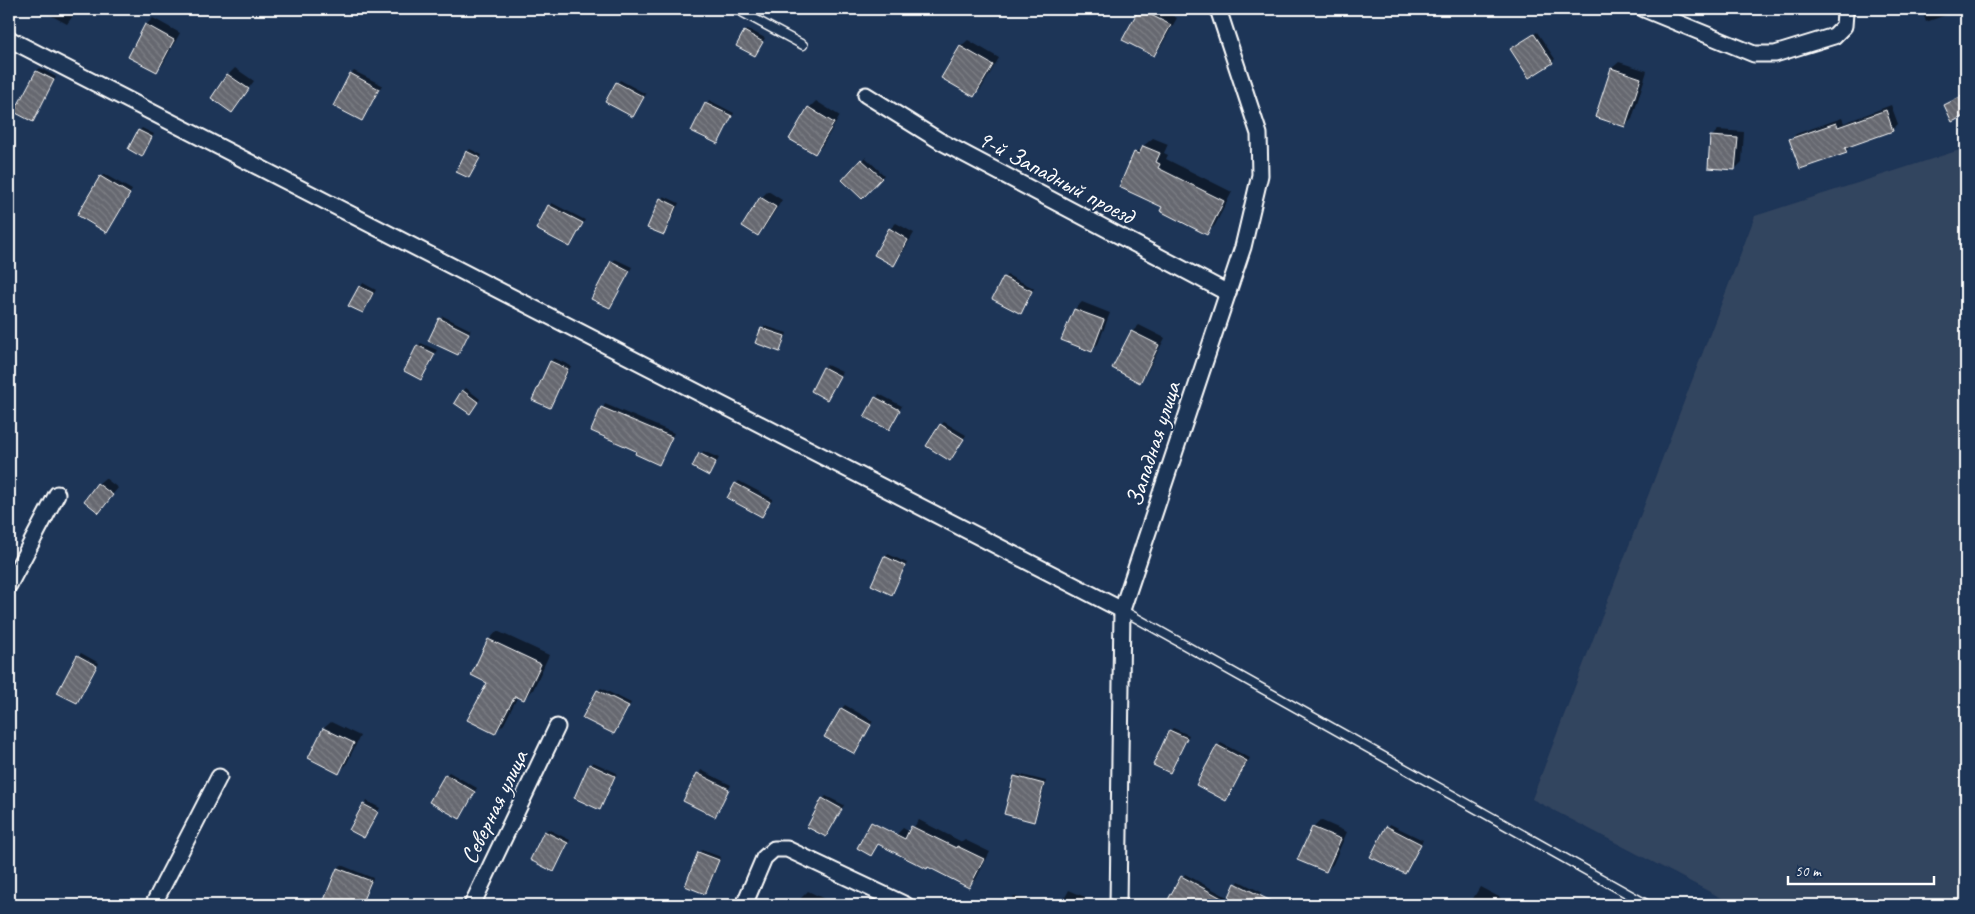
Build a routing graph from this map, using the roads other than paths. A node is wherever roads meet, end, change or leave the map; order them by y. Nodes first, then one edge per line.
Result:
1 (736, 9) edge
2 (1218, 9) edge
3 (1644, 9) edge
4 (1842, 9) edge
5 (9, 39) edge
6 (803, 44) dead end
7 (866, 96) dead end
8 (1228, 293) junction
9 (57, 494) dead end
10 (9, 585) edge
11 (1122, 610) junction
12 (557, 727) dead end
13 (219, 777) dead end
14 (152, 905) edge
15 (472, 905) edge
16 (744, 905) edge
17 (906, 905) edge
18 (1118, 905) edge
19 (1648, 905) edge

1 - 6 lane
2 - 8 street, Западная улица
3 - 4 street
5 - 11 street
7 - 8 street, 9-й Западный проезд
8 - 11 street, Западная улица
9 - 10 street
11 - 18 street, Западная улица
11 - 19 lane
12 - 15 street, Северная улица
13 - 14 street
16 - 17 street

